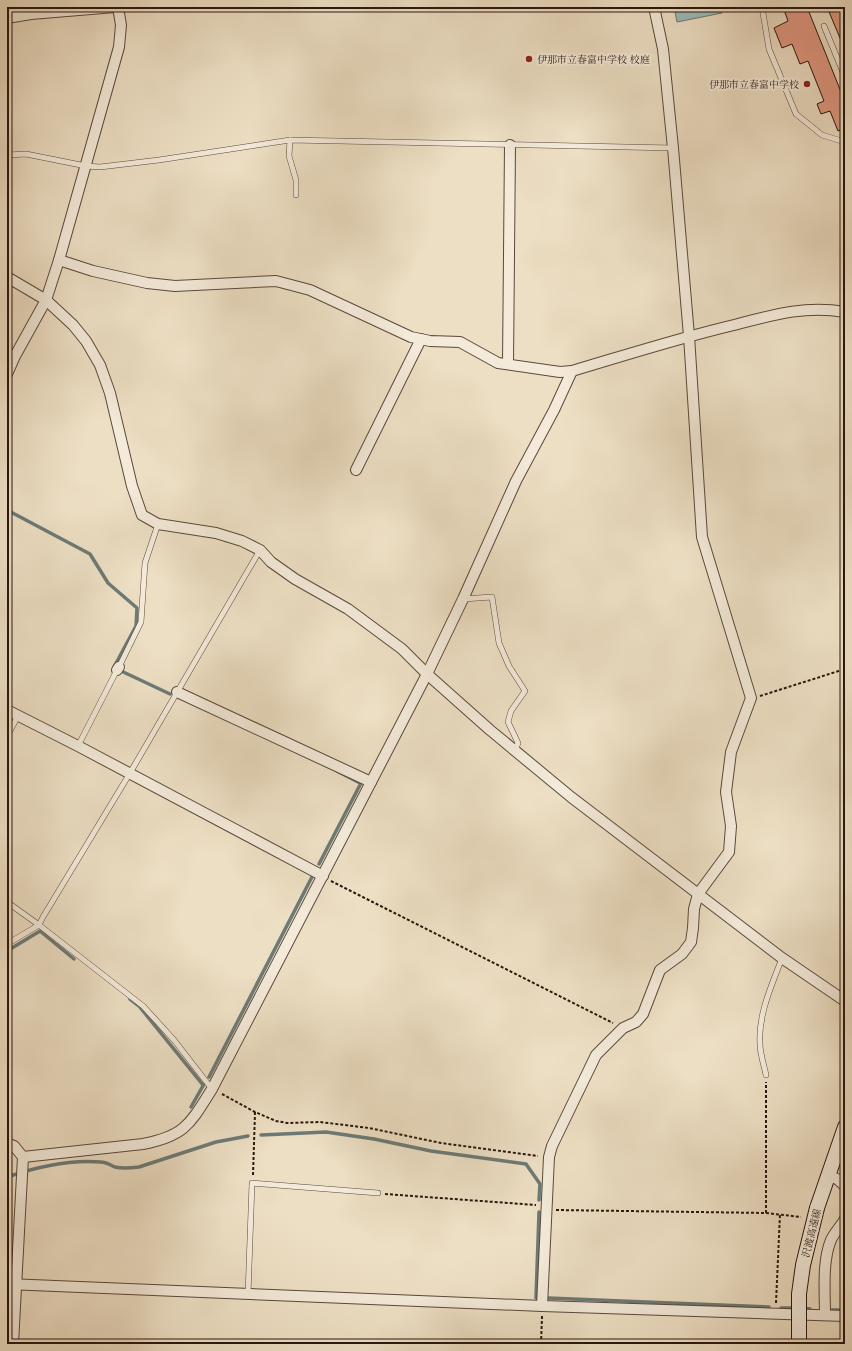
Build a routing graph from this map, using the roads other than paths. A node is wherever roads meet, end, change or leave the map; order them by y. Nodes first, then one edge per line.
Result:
1 (115, 7) edge
2 (118, 7) edge
3 (654, 7) edge
4 (762, 7) edge
5 (7, 18) edge
6 (824, 26) dead end
7 (845, 77) edge
8 (290, 140) junction
9 (845, 142) edge
10 (510, 145) junction
11 (673, 148) junction
12 (7, 155) edge
13 (86, 166) junction
14 (296, 195) dead end
15 (59, 260) junction
16 (7, 277) edge
17 (46, 300) junction
18 (845, 312) edge
19 (690, 336) junction
20 (421, 339) junction
21 (508, 364) junction
22 (572, 371) junction
23 (7, 374) edge
24 (356, 470) dead end
25 (158, 524) junction
26 (260, 550) junction
27 (463, 599) junction
28 (427, 674) junction
29 (177, 692) junction
30 (7, 710) edge
31 (18, 716) junction
32 (7, 736) edge
33 (78, 746) junction
34 (515, 751) junction
35 (130, 773) junction
36 (371, 782) junction
37 (323, 876) junction
38 (698, 894) junction
39 (7, 902) edge
40 (39, 925) junction
41 (7, 944) edge
42 (782, 958) junction
43 (845, 1001) edge
44 (766, 1075) road end
45 (212, 1089) junction
46 (845, 1127) edge
47 (7, 1143) edge
48 (22, 1166) junction
49 (827, 1175) junction
50 (845, 1186) edge
51 (378, 1193) road end
52 (845, 1219) edge
53 (12, 1285) edge
54 (248, 1295) junction
55 (542, 1306) junction
56 (825, 1315) junction
57 (845, 1316) edge
58 (13, 1344) edge
59 (799, 1344) edge

1 - 5 street
2 - 13 street
3 - 11 street
4 - 9 lane
6 - 7 lane
8 - 10 lane
8 - 13 lane
8 - 14 lane
10 - 11 lane
10 - 21 street
11 - 19 street
12 - 13 lane
13 - 15 street
15 - 17 street
15 - 20 street
16 - 17 street
17 - 23 street
17 - 25 street
18 - 19 street
19 - 22 street
19 - 38 street
20 - 21 street
20 - 24 street
21 - 22 street
22 - 27 street
25 - 26 street
25 - 33 lane
26 - 28 street
26 - 29 lane
27 - 28 street
27 - 34 lane
28 - 34 street
28 - 36 street
29 - 35 lane
29 - 36 street
30 - 31 street
31 - 32 lane
31 - 33 street
33 - 35 street
34 - 38 street
35 - 37 street
35 - 40 lane
36 - 37 street
37 - 45 street
38 - 42 street
38 - 55 street
39 - 40 lane
40 - 41 lane
40 - 45 lane
42 - 43 street
42 - 44 lane
45 - 48 street
46 - 49 main road, 沢渡高遠線
47 - 48 street
48 - 53 street
49 - 50 street
49 - 59 main road, 沢渡高遠線, bridge
51 - 54 lane
52 - 56 street
53 - 54 street
53 - 58 street
54 - 55 street
55 - 56 street
56 - 57 street

